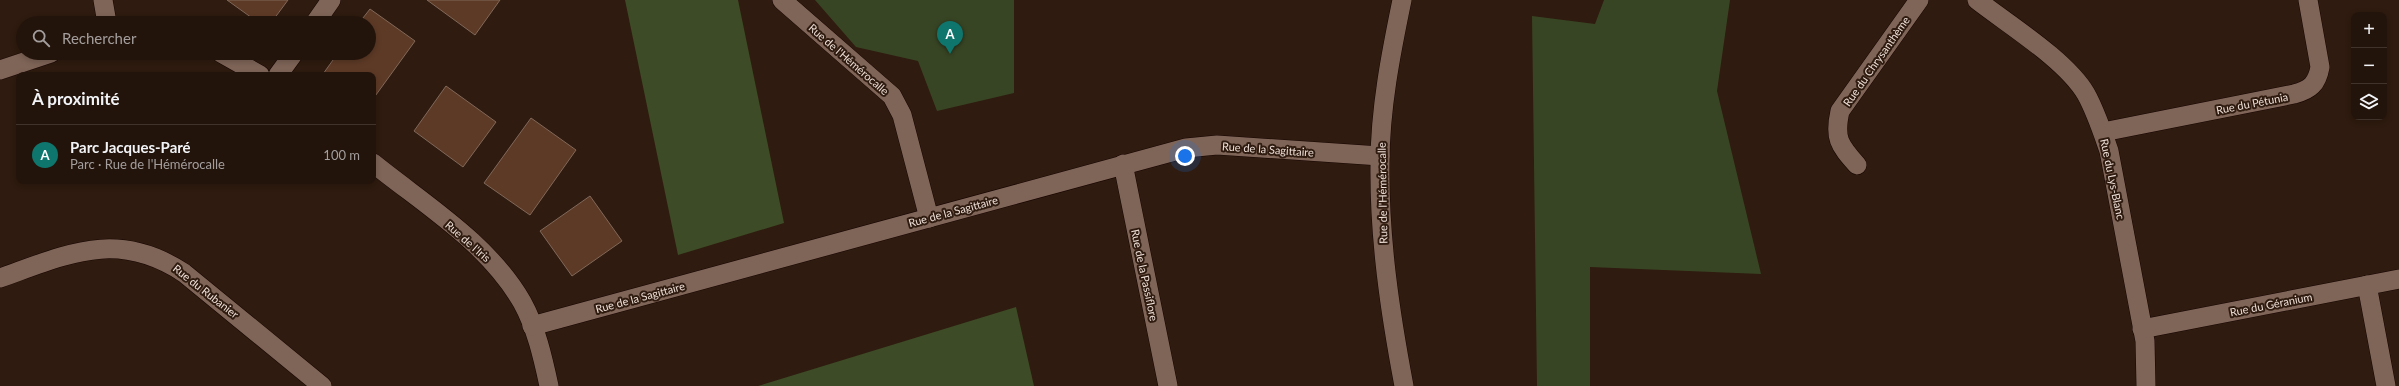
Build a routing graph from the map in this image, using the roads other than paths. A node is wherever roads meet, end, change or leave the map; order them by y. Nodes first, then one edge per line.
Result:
1 (104, 0) edge
2 (331, 0) edge
3 (782, 0) edge
4 (1402, 0) edge
5 (1919, 0) edge
6 (1977, 0) edge
7 (2308, 0) edge
8 (106, 16) edge
9 (320, 16) edge
10 (30, 60) edge
11 (233, 60) edge
12 (289, 60) edge
13 (0, 70) edge
14 (255, 72) edge
15 (280, 72) edge
16 (2103, 132) junction
17 (1380, 156) junction
18 (1123, 164) junction
19 (1857, 165) dead end
20 (376, 166) edge
21 (929, 218) junction
22 (0, 278) edge
23 (2399, 279) edge
24 (2367, 285) junction
25 (532, 326) junction
26 (2142, 329) junction
27 (322, 386) edge
28 (549, 386) edge
29 (1168, 386) edge
30 (1404, 386) edge
31 (2146, 386) edge
32 (2386, 386) edge

1 - 8 street
2 - 9 street
3 - 21 street, Rue de l'Hémérocalle
4 - 17 street, Rue de l'Hémérocalle
5 - 19 street, Rue du Chrysanthème
6 - 16 street, Rue du Lys-Blanc
7 - 16 street, Rue du Pétunia
10 - 13 street
11 - 14 street
12 - 15 street
16 - 26 street, Rue du Lys-Blanc
17 - 18 street, Rue de la Sagittaire
17 - 30 street, Rue de l'Hémérocalle
18 - 21 street, Rue de la Sagittaire
18 - 29 street, Rue de la Passiflore
20 - 25 street, Rue de l'Iris
21 - 25 street, Rue de la Sagittaire
22 - 27 street, Rue du Rubanier
23 - 24 street, Rue du Géranium
24 - 26 street, Rue du Géranium
24 - 32 street
25 - 28 street, Rue de l'Iris
26 - 31 street, Rue du Lys-Blanc

